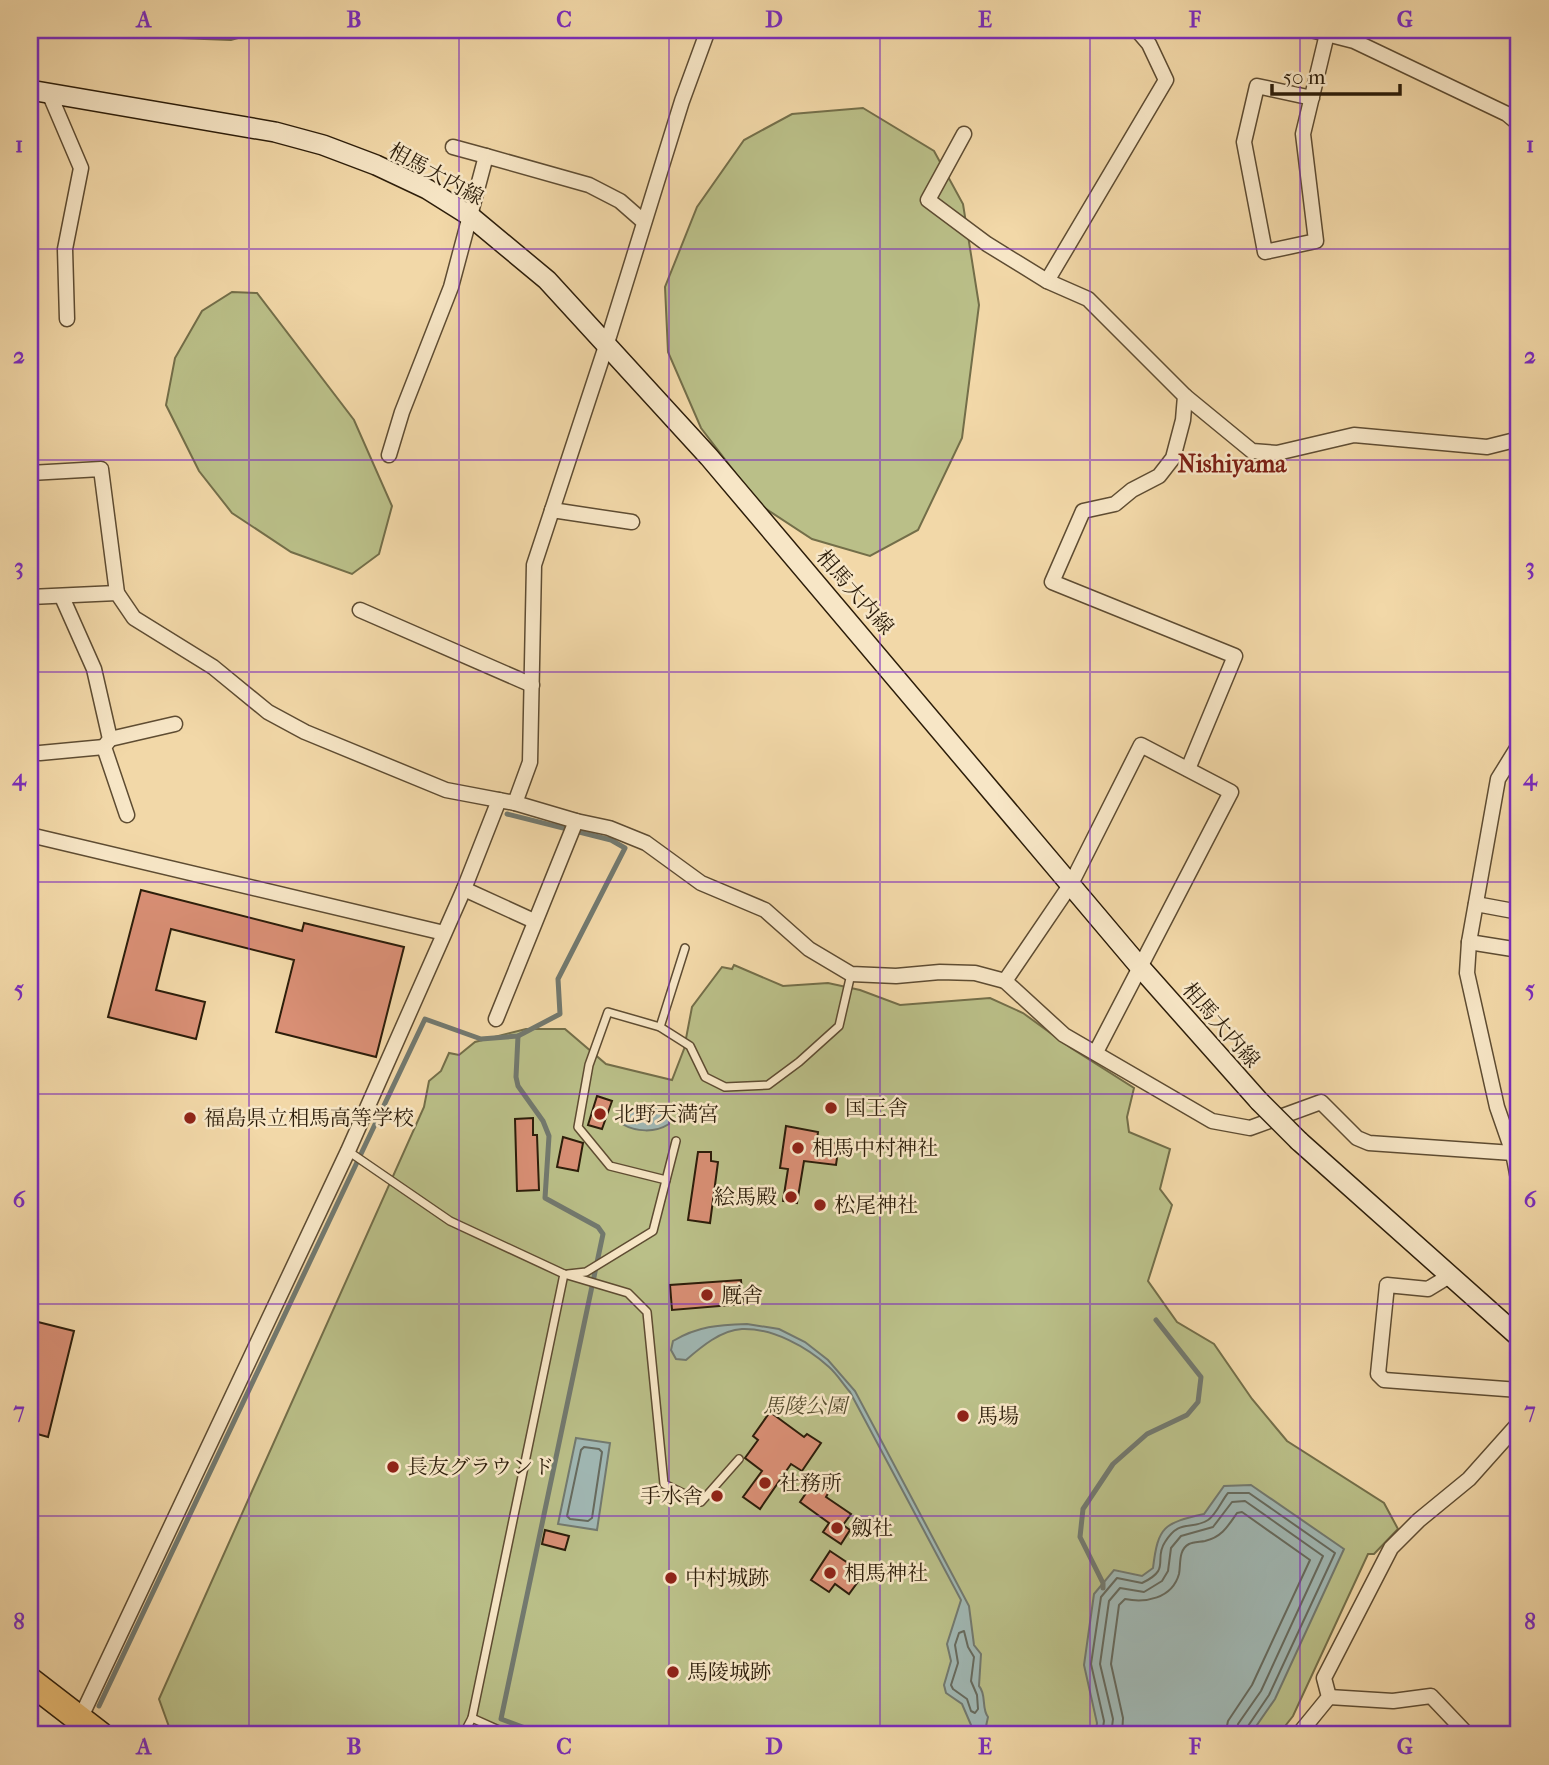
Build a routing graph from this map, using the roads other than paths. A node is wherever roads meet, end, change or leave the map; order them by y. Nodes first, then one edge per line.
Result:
1 (708, 30) edge
2 (1137, 30) edge
3 (1311, 30) edge
4 (1327, 34) junction
5 (1356, 36) edge
6 (39, 92) edge
7 (1312, 98) junction
8 (1519, 124) edge
9 (964, 134) dead end
10 (453, 147) dead end
11 (486, 156) junction
12 (470, 216) junction
13 (644, 222) junction
14 (1046, 281) junction
15 (67, 319) dead end
16 (607, 343) junction
17 (1185, 396) junction
18 (1519, 439) edge
19 (389, 456) dead end
20 (30, 472) edge
21 (552, 510) junction
22 (632, 522) dead end
23 (1519, 530) edge
24 (1519, 550) edge
25 (117, 593) junction
26 (30, 597) edge
27 (62, 597) junction
28 (360, 610) dead end
29 (531, 685) junction
30 (175, 724) dead end
31 (107, 743) junction
32 (1519, 745) edge
33 (40, 753) dead end
34 (1188, 769) junction
35 (499, 800) junction
36 (515, 803) junction
37 (127, 815) dead end
38 (576, 821) junction
39 (30, 835) edge
40 (1070, 884) junction
41 (464, 889) junction
42 (1476, 904) junction
43 (1519, 912) edge
44 (534, 921) junction
45 (444, 933) junction
46 (1469, 942) junction
47 (685, 948) dead end
48 (1519, 950) edge
49 (1140, 967) junction
50 (851, 974) junction
51 (1005, 981) junction
52 (496, 1019) dead end
53 (660, 1027) junction
54 (1096, 1052) junction
55 (676, 1141) dead end
56 (348, 1151) junction
57 (1513, 1153) junction
58 (1519, 1177) edge
59 (666, 1180) junction
60 (564, 1274) junction
61 (1451, 1275) junction
62 (1519, 1337) edge
63 (1519, 1390) edge
64 (1519, 1423) edge
65 (739, 1459) dead end
66 (30, 1681) edge
67 (1329, 1697) junction
68 (472, 1718) junction
69 (90, 1727) edge
70 (463, 1735) edge
71 (510, 1735) edge
72 (1298, 1735) edge
73 (1468, 1735) edge

1 - 13 street
2 - 14 street
3 - 4 street
4 - 5 street
4 - 7 street
5 - 8 street
6 - 12 main road, 相馬大内線
6 - 15 street
7 - 7 street
9 - 14 street
10 - 11 street
11 - 12 street
11 - 13 street
12 - 16 main road, 相馬大内線
12 - 19 street
13 - 16 street
14 - 17 street
16 - 21 street
16 - 40 main road, 相馬大内線
17 - 18 street
17 - 34 street
20 - 25 street
21 - 22 street
21 - 29 street
23 - 24 street
25 - 27 street
25 - 35 street
26 - 27 street
27 - 31 street
28 - 29 street
29 - 36 street
30 - 31 street
31 - 33 street
31 - 37 street
32 - 42 street
34 - 40 street
34 - 49 street
35 - 36 street
35 - 41 street
36 - 38 street
38 - 44 street
38 - 50 street
39 - 45 street
40 - 49 main road, 相馬大内線
40 - 51 street
41 - 44 street
41 - 45 street
42 - 43 street
42 - 46 street
44 - 52 street
45 - 56 street
46 - 48 street
46 - 57 street
47 - 53 lane
49 - 54 street
49 - 61 main road, 相馬大内線, bridge
50 - 51 street
50 - 53 lane
51 - 54 street
53 - 59 lane
54 - 57 street
55 - 59 lane
56 - 60 lane
56 - 69 street
57 - 58 street
59 - 60 lane
60 - 65 lane
60 - 68 lane
61 - 62 main road, 相馬大内線
61 - 63 street
64 - 67 street
66 - 69 highway
67 - 72 street
67 - 73 street
68 - 70 lane
68 - 71 lane

